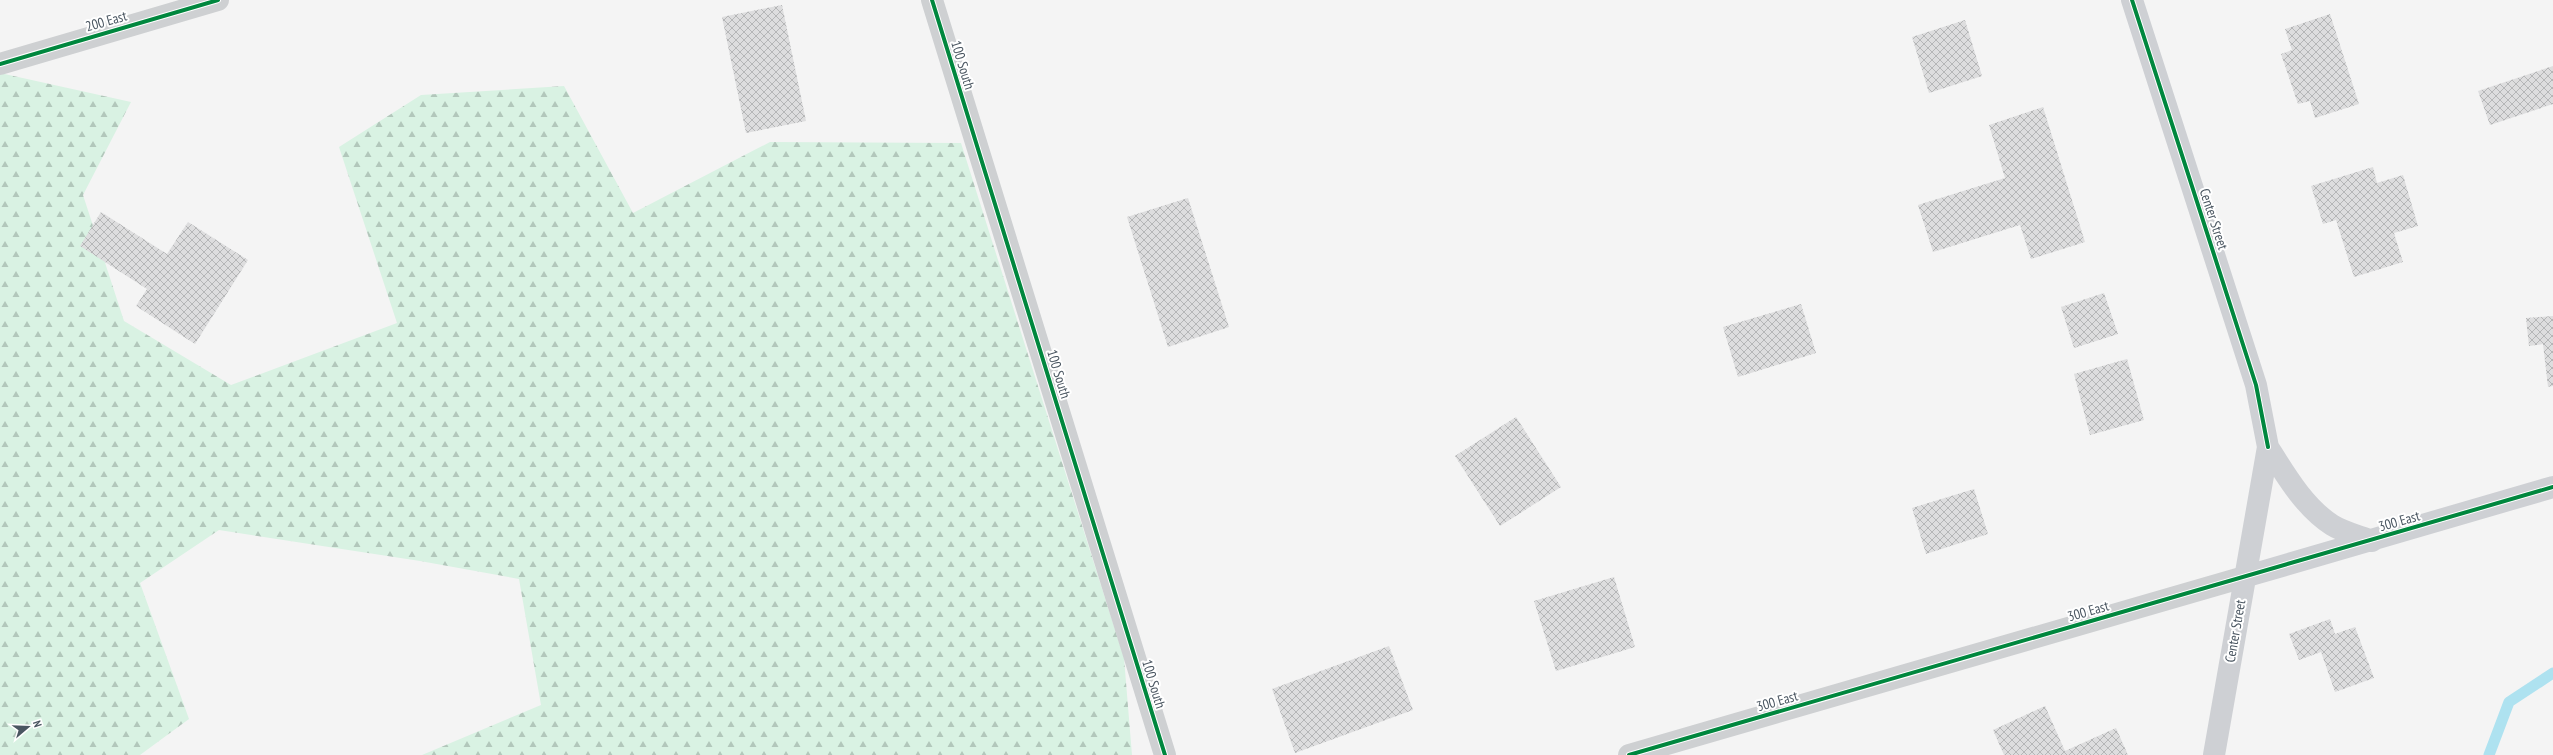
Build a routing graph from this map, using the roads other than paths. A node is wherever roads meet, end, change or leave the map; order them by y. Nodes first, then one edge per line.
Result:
1 (218, 0) edge
2 (932, 0) edge
3 (2132, 0) edge
4 (0, 64) edge
5 (2268, 447) junction
6 (2553, 487) edge
7 (2372, 541) junction
8 (2244, 577) junction
9 (1165, 755) edge
10 (1629, 755) edge
11 (2214, 755) edge

1 - 4 street, 200 East
2 - 9 street, 100 South
3 - 5 street, Center Street
5 - 7 street
5 - 8 street, Center Street
6 - 7 street, 300 East
7 - 8 street, 300 East
8 - 10 street, 300 East
8 - 11 street, Center Street

